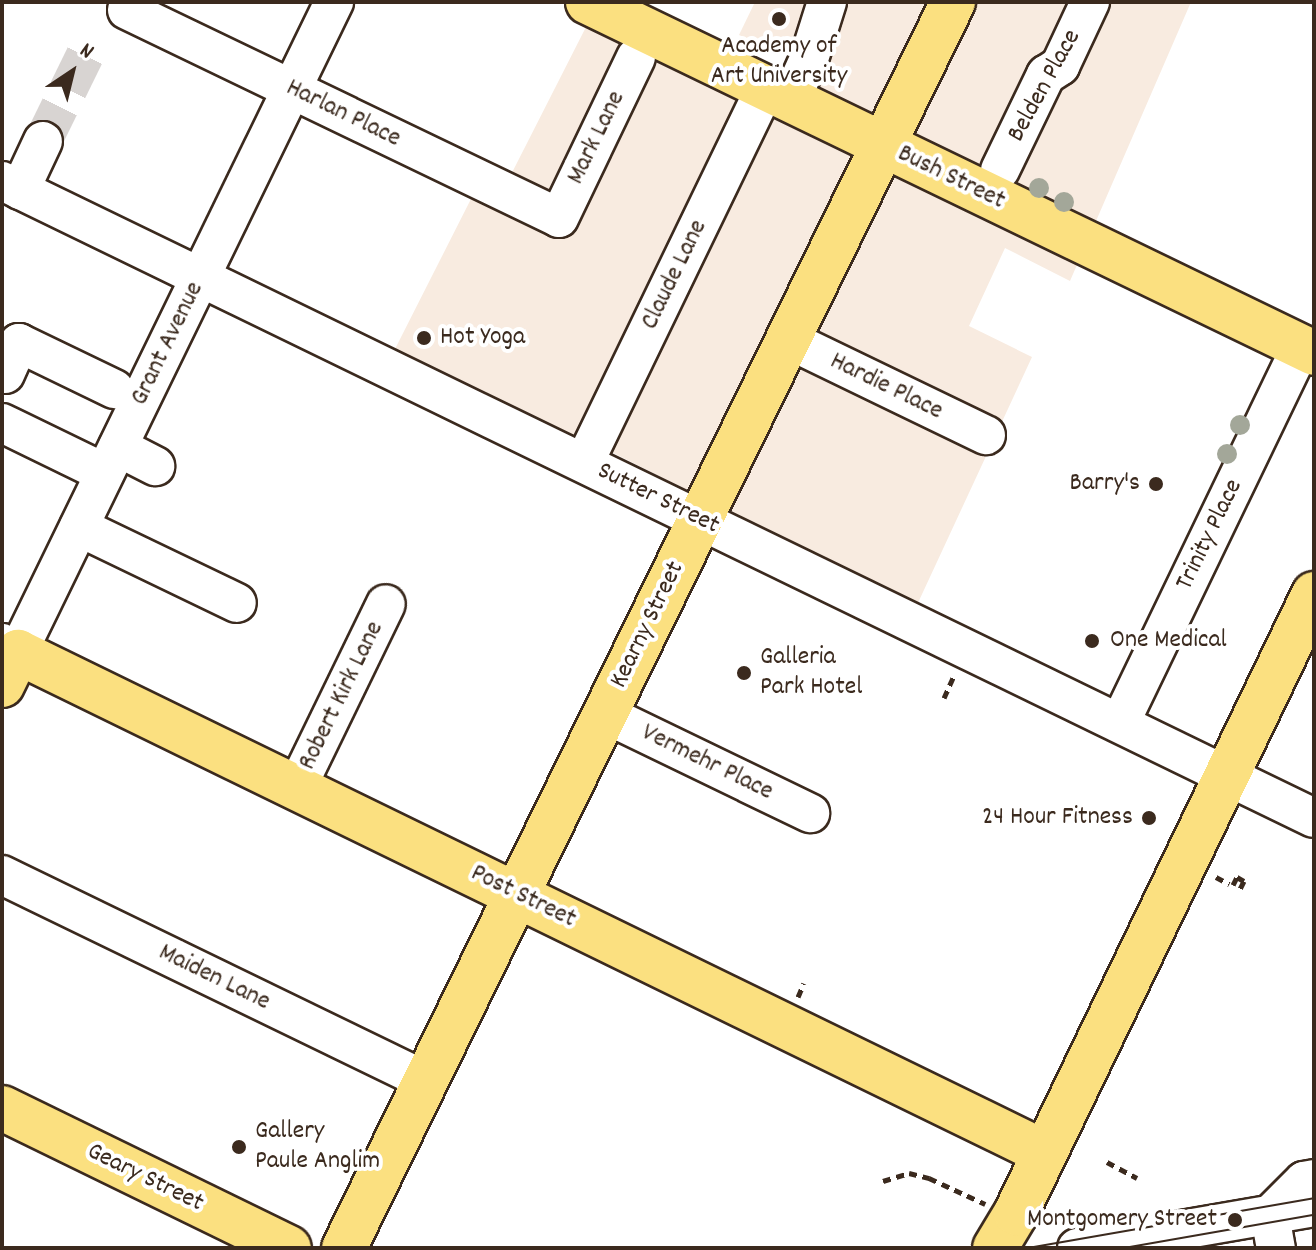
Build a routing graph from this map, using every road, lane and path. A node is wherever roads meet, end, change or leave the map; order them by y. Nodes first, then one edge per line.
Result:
1 (334, 2) edge
2 (588, 2) edge
3 (827, 2) edge
4 (953, 2) edge
5 (1090, 2) edge
6 (127, 10) dead end
7 (636, 57) dead end
8 (292, 89) junction
9 (778, 94) junction
10 (43, 141) tunnel mouth
11 (882, 144) junction
12 (1000, 170) dead end
13 (11, 185) edge
14 (559, 218) joint
15 (201, 277) junction
16 (787, 339) junction
17 (1307, 350) edge
18 (5, 374) dead end
19 (114, 389) dead end
20 (2, 423) edge
21 (986, 435) dead end
22 (112, 460) junction
23 (584, 463) junction
24 (155, 466) dead end
25 (699, 519) junction
26 (79, 527) junction
27 (1314, 594) edge
28 (237, 603) dead end
29 (386, 604) dead end
30 (7, 660) edge
31 (955, 675) dead end
32 (944, 698) dead end
33 (605, 714) junction
34 (1120, 723) junction
35 (1226, 775) junction
36 (297, 787) junction
37 (810, 813) dead end
38 (1314, 818) edge
39 (2, 875) edge
40 (1211, 875) dead end
41 (1240, 889) dead end
42 (517, 894) junction
43 (804, 983) dead end
44 (797, 998) dead end
45 (426, 1081) junction
46 (2, 1108) edge
47 (1043, 1152) junction
48 (1107, 1162) dead end
49 (1137, 1178) dead end
50 (1314, 1179) edge
51 (883, 1181) dead end
52 (1314, 1207) edge
53 (992, 1227) edge
54 (1273, 1231) edge
55 (289, 1248) edge
56 (344, 1248) edge
57 (1077, 1248) edge

1 - 8 street, Grant Avenue
2 - 9 main road, Bush Street
3 - 9 street, Claude Lane
4 - 11 main road, Kearny Street
5 - 12 street, Belden Place
6 - 8 street, Harlan Place
7 - 14 street, Mark Lane
8 - 14 street, Harlan Place
8 - 15 street, Grant Avenue
9 - 11 main road, Bush Street
9 - 23 street, Claude Lane
10 - 13 street
11 - 16 main road, Kearny Street
11 - 17 main road, Bush Street
13 - 15 street, Sutter Street
15 - 22 street, Grant Avenue
15 - 23 street, Sutter Street
16 - 21 street, Hardie Place
16 - 25 main road, Kearny Street
17 - 34 street, Trinity Place
18 - 19 street
20 - 22 street
22 - 24 street
22 - 26 street, Grant Avenue
23 - 25 street, Sutter Street
25 - 33 main road, Kearny Street
25 - 34 street, Sutter Street
26 - 28 street
26 - 30 street, Grant Avenue
27 - 35 main road
29 - 36 street, Robert Kirk Lane
30 - 36 main road, Post Street
31 - 32 path
33 - 37 street, Vermehr Place
33 - 42 main road, Kearny Street
34 - 35 street, Sutter Street
35 - 38 street, Sutter Street
35 - 47 main road
36 - 42 main road, Post Street
39 - 45 street, Maiden Lane
40 - 41 path
42 - 45 main road, Kearny Street
42 - 47 main road, Post Street
43 - 44 path
45 - 56 main road, Kearny Street
46 - 55 main road, Geary Street
47 - 53 main road
48 - 49 path
50 - 54 street
51 - 53 path
52 - 54 street
54 - 57 street

